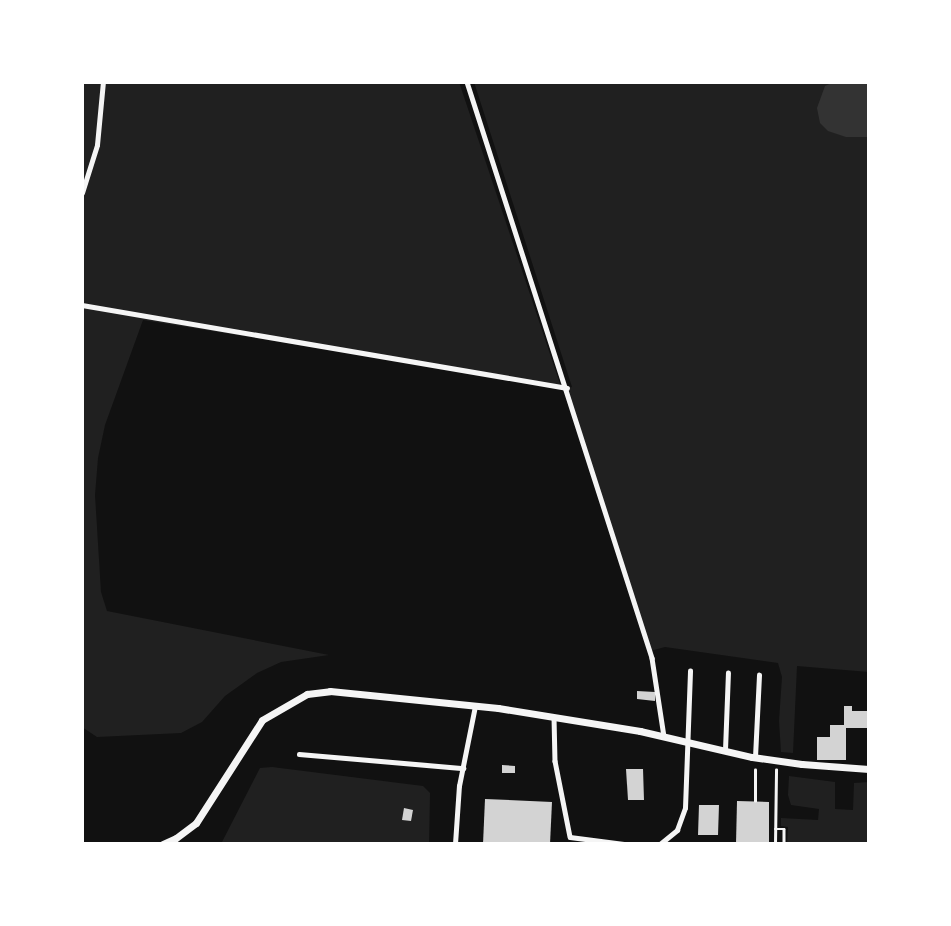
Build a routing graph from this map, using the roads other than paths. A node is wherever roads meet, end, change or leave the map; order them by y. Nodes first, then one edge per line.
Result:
1 (103, 82) edge
2 (467, 82) edge
3 (82, 193) edge
4 (82, 305) edge
5 (567, 388) junction
6 (690, 671) dead end
7 (728, 673) dead end
8 (759, 675) dead end
9 (475, 705) junction
10 (554, 717) junction
11 (664, 736) junction
12 (687, 741) junction
13 (725, 750) junction
14 (299, 754) dead end
15 (755, 757) junction
16 (463, 768) junction
17 (869, 769) edge
18 (163, 844) edge
19 (455, 844) edge
20 (624, 844) edge
21 (660, 844) edge

1 - 3 lane
2 - 5 lane
4 - 5 lane
5 - 11 lane
6 - 12 lane
7 - 13 lane
8 - 15 lane
9 - 10 street
9 - 16 lane
9 - 18 street
10 - 11 street
10 - 20 lane
11 - 12 street
12 - 13 street
12 - 21 lane
13 - 15 street
14 - 16 lane
15 - 17 street
16 - 19 lane

